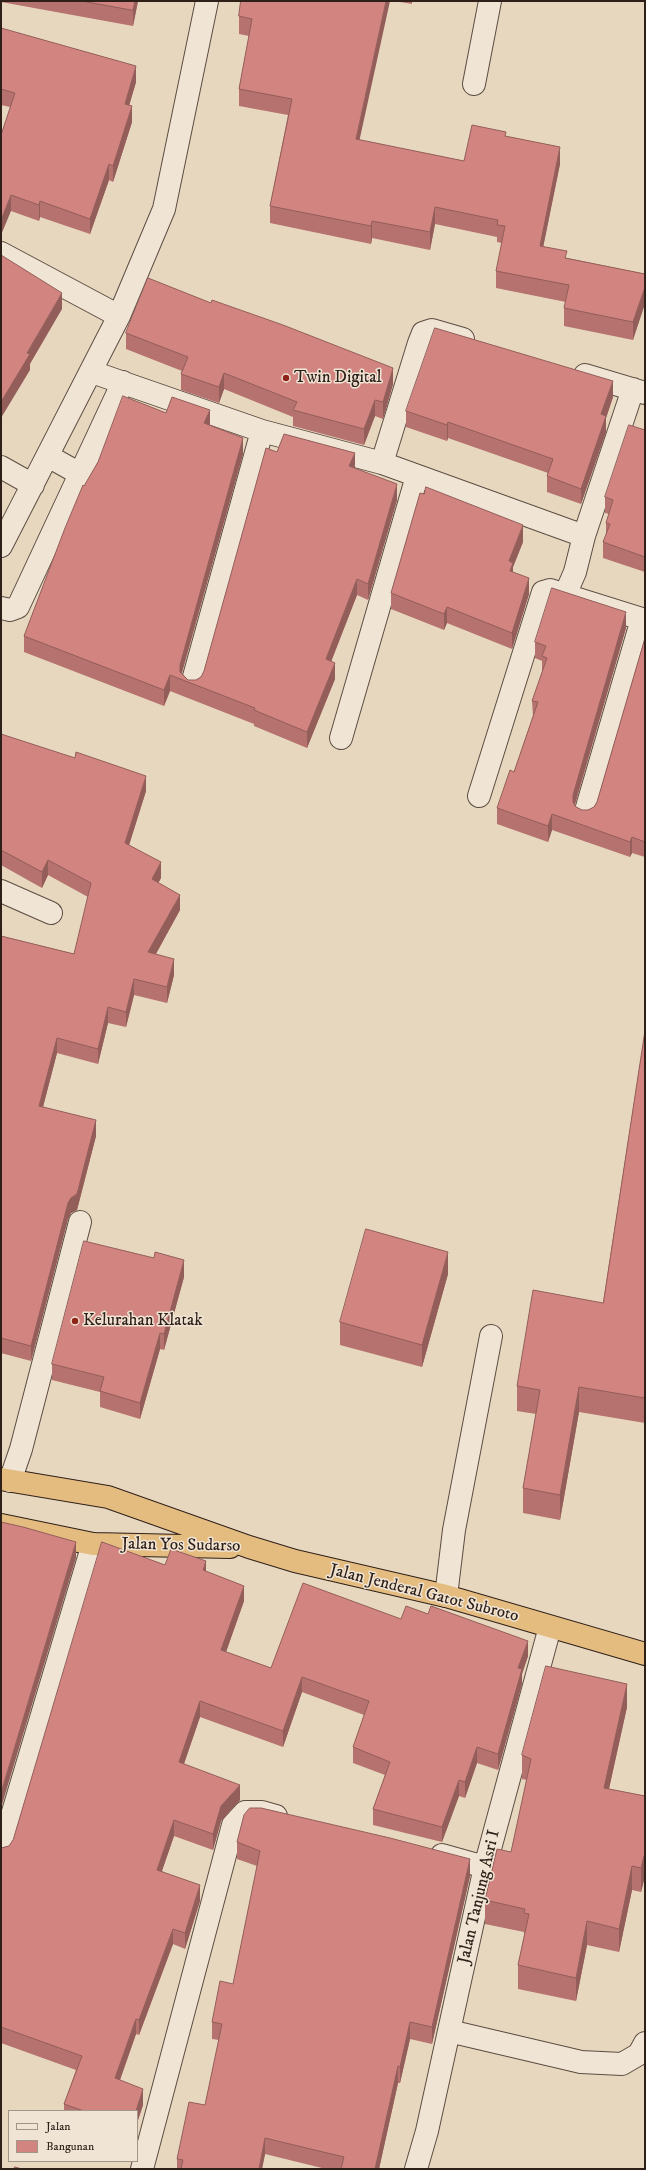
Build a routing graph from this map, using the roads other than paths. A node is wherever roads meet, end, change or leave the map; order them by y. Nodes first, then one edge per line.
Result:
1 (207, 1) edge
2 (490, 1) edge
3 (474, 84) dead end
4 (1, 253) edge
5 (120, 316) junction
6 (484, 346) edge
7 (566, 370) edge
8 (92, 372) junction
9 (122, 382) junction
10 (639, 391) edge
11 (65, 424) junction
12 (262, 431) junction
13 (94, 442) junction
14 (48, 456) junction
15 (382, 464) junction
16 (1, 467) edge
17 (80, 474) junction
18 (417, 476) junction
19 (33, 485) junction
20 (584, 536) junction
21 (1, 546) edge
22 (565, 595) junction
23 (1, 608) edge
24 (643, 620) edge
25 (192, 684) edge
26 (341, 738) dead end
27 (479, 796) dead end
28 (585, 814) edge
29 (1, 891) edge
30 (51, 913) dead end
31 (80, 1222) dead end
32 (491, 1336) dead end
33 (5, 1480) edge
34 (1, 1525) edge
35 (93, 1544) junction
36 (249, 1548) junction
37 (446, 1596) junction
38 (550, 1627) junction
39 (645, 1654) edge
40 (293, 1819) edge
41 (424, 1850) edge
42 (1, 1852) edge
43 (485, 1867) junction
44 (449, 2031) junction
45 (645, 2043) edge
46 (142, 2169) edge
47 (416, 2169) edge

1 - 5 street
2 - 3 street
4 - 5 street
5 - 8 street
6 - 15 street
7 - 10 street
8 - 9 street
8 - 11 street
9 - 12 street
9 - 13 street
10 - 20 street
11 - 13 street
11 - 14 street
12 - 15 street
12 - 25 street
13 - 17 street
14 - 17 street
14 - 19 street
15 - 18 street
16 - 19 street
17 - 23 street
18 - 20 street
18 - 26 street
19 - 21 street
20 - 22 street
22 - 24 street
22 - 27 street
24 - 28 street
29 - 30 street
31 - 33 street
32 - 37 street
33 - 36 highway, Jalan Yos Sudarso
34 - 35 highway, Jalan Yos Sudarso
35 - 36 highway, Jalan Yos Sudarso
35 - 42 street
36 - 37 highway, Jalan Jenderal Gatot Subroto
37 - 38 highway, Jalan Jenderal Gatot Subroto
38 - 39 highway, Jalan Jenderal Gatot Subroto
38 - 43 street, Jalan Tanjung Asri I
40 - 46 street
41 - 43 street
43 - 44 street, Jalan Tanjung Asri I
44 - 45 street
44 - 47 street, Jalan Tanjung Asri I

